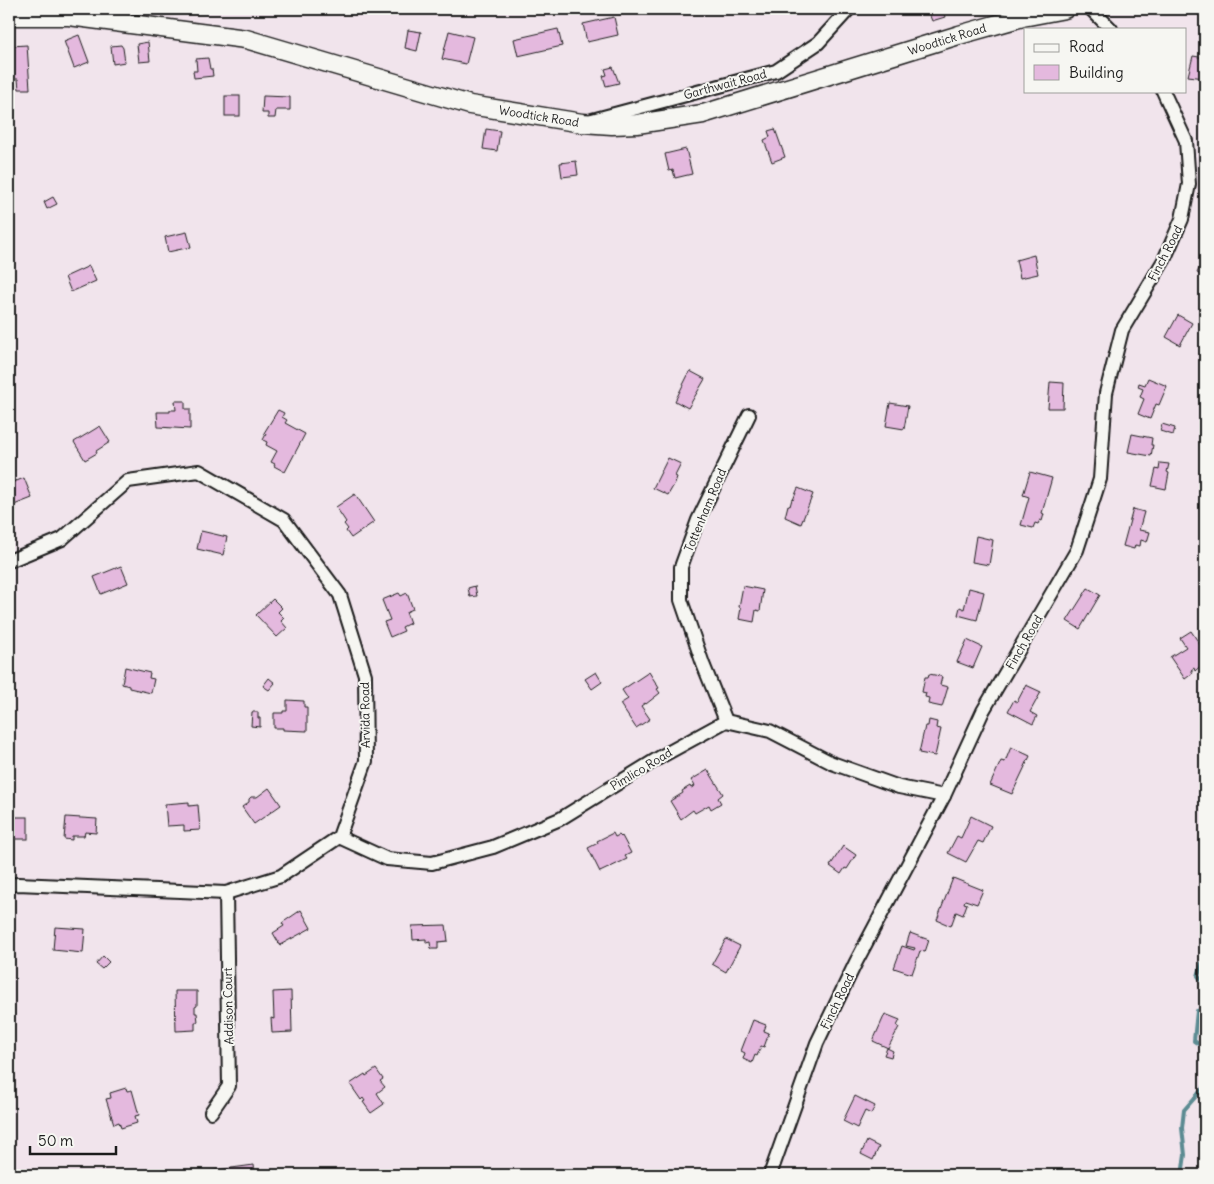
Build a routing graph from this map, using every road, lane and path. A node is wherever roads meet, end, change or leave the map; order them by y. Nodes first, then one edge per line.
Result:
1 (849, 9) edge
2 (1065, 9) edge
3 (1091, 9) edge
4 (9, 16) edge
5 (1110, 28) edge
6 (1163, 92) edge
7 (582, 123) junction
8 (749, 415) dead end
9 (9, 561) edge
10 (726, 721) junction
11 (944, 796) junction
12 (339, 837) junction
13 (9, 885) edge
14 (226, 893) junction
15 (211, 1112) dead end
16 (770, 1175) edge

1 - 7 street, Garthwait Road
2 - 7 main road, Woodtick Road
3 - 5 street
4 - 7 main road, Woodtick Road
6 - 11 street, Finch Road
8 - 10 street, Tottenham Road
9 - 12 street, Arvida Road
10 - 11 street
10 - 12 street, Pimlico Road
11 - 16 street, Finch Road
12 - 14 street
13 - 14 street
14 - 15 street, Addison Court

